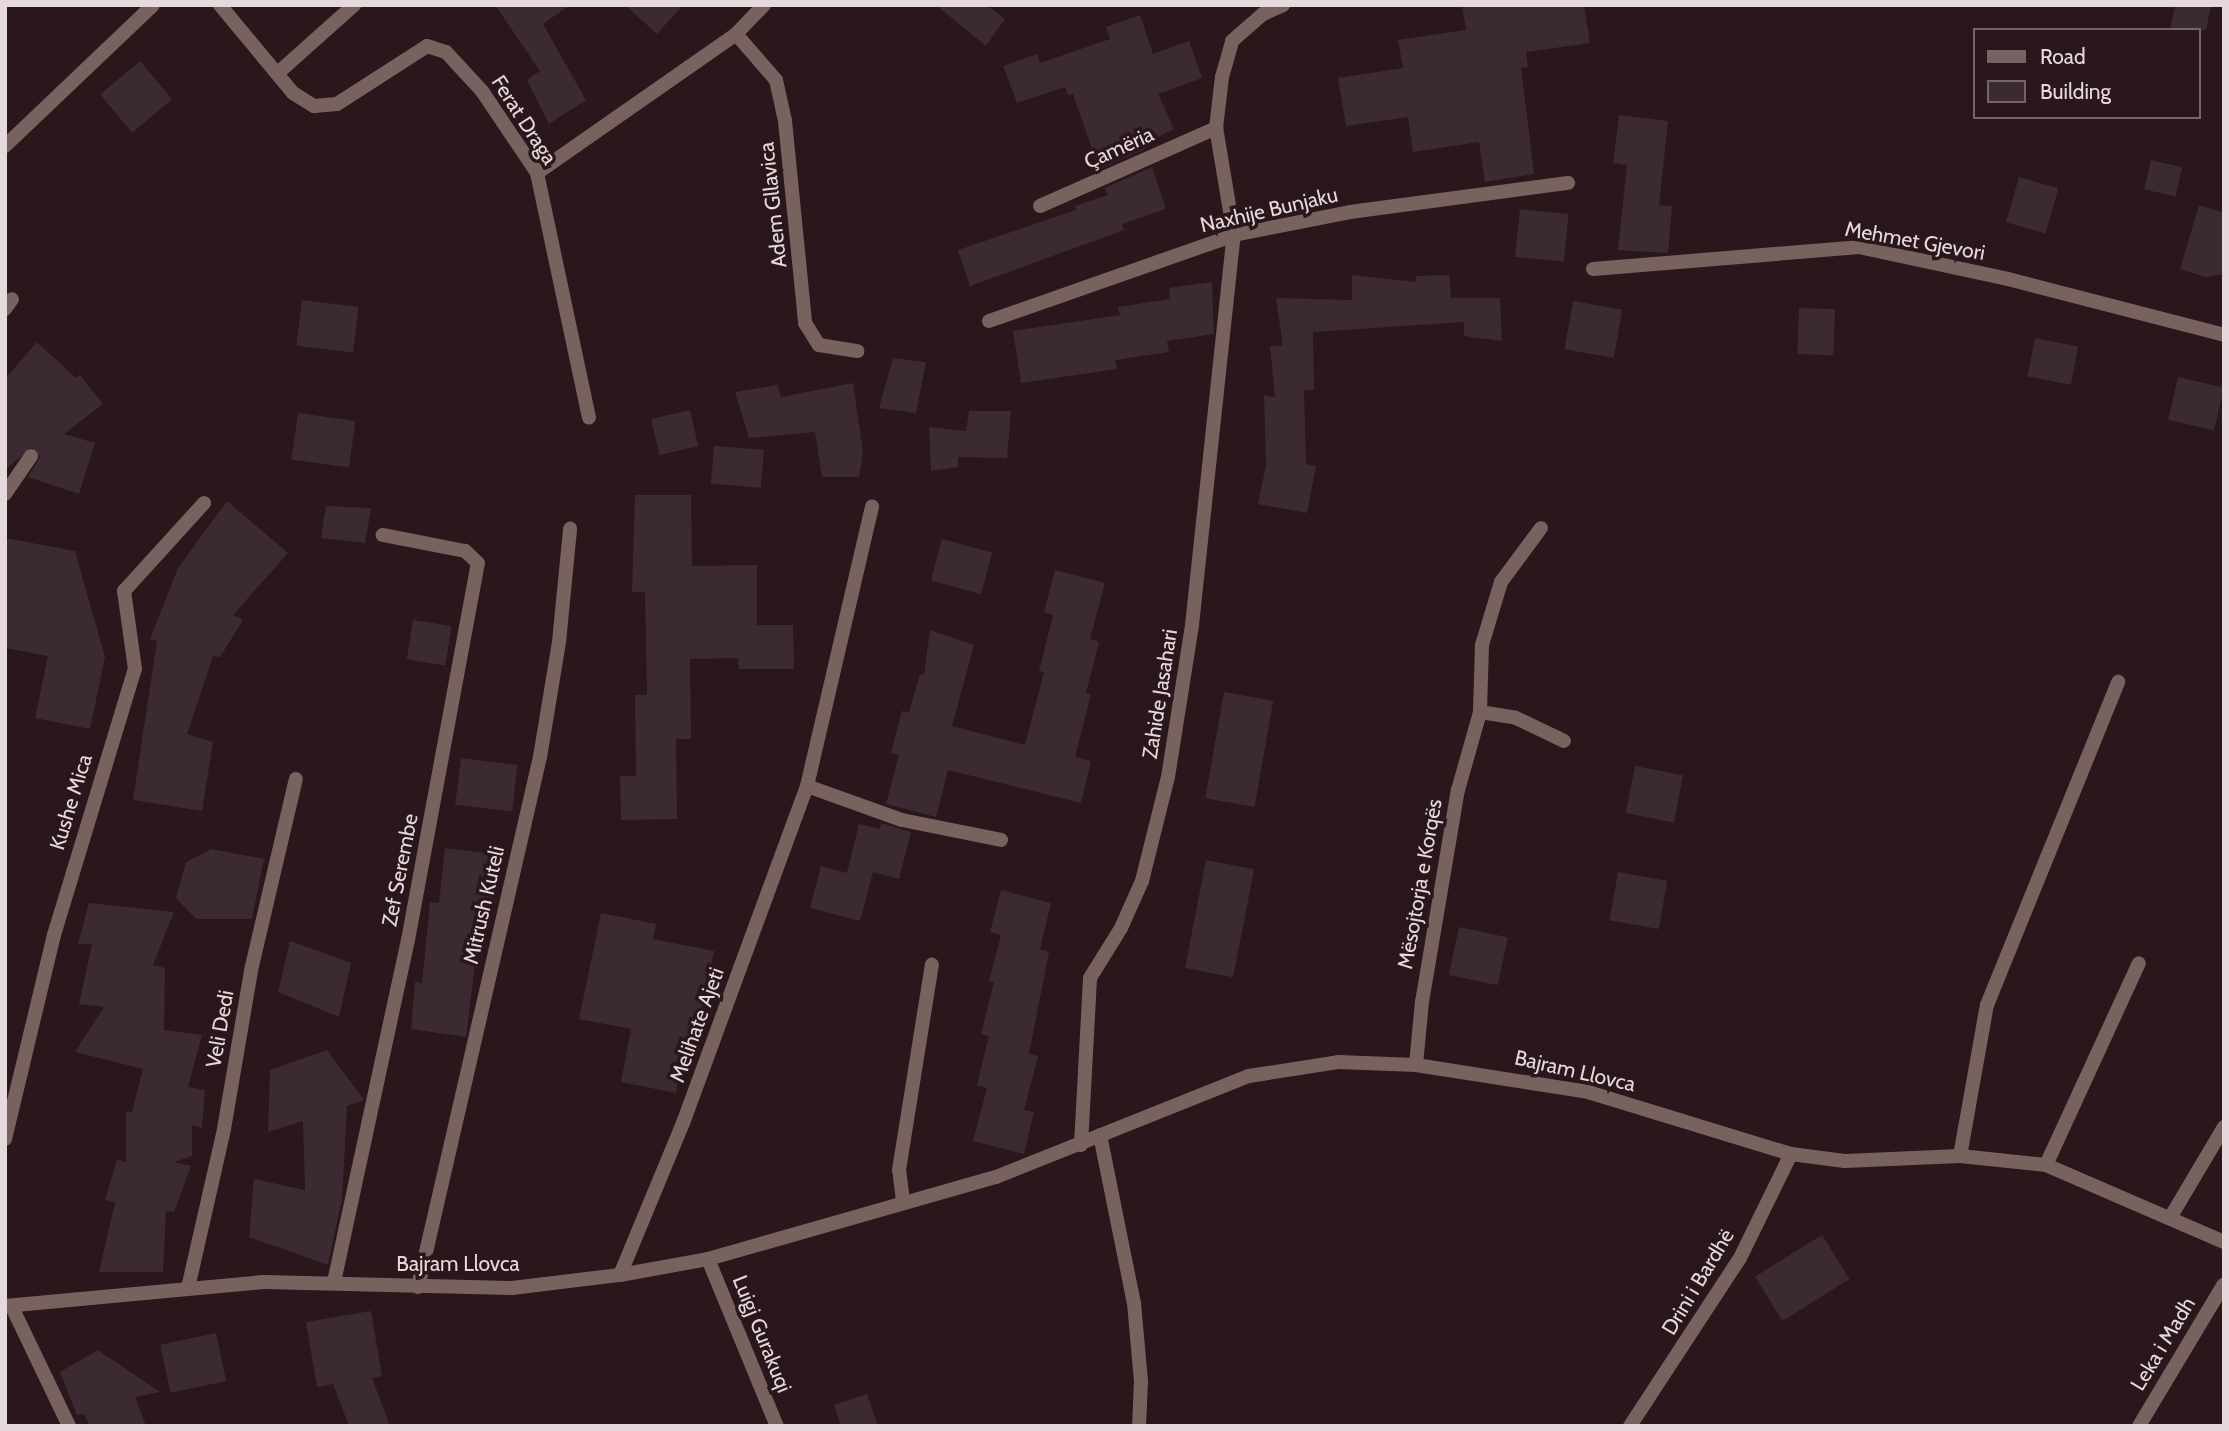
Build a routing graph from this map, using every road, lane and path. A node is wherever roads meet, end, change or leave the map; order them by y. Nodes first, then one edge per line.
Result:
1 (153, 5) edge
2 (220, 5) edge
3 (354, 5) edge
4 (764, 5) edge
5 (1283, 5) edge
6 (736, 34) junction
7 (279, 72) junction
8 (1216, 128) junction
9 (5, 146) edge
10 (537, 173) junction
11 (1568, 183) dead end
12 (1040, 206) dead end
13 (1234, 235) junction
14 (1593, 269) dead end
15 (989, 321) dead end
16 (2224, 335) edge
17 (858, 351) dead end
18 (589, 418) dead end
19 (32, 456) dead end
20 (5, 494) edge
21 (204, 503) dead end
22 (872, 506) dead end
23 (1541, 528) dead end
24 (570, 529) dead end
25 (383, 535) dead end
26 (2118, 682) dead end
27 (1480, 712) junction
28 (1564, 741) dead end
29 (296, 779) dead end
30 (807, 786) junction
31 (1001, 840) dead end
32 (2139, 963) dead end
33 (932, 965) dead end
34 (1416, 1065) junction
35 (2224, 1127) edge
36 (1100, 1135) junction
37 (5, 1139) edge
38 (1081, 1145) junction
39 (1791, 1154) junction
40 (1960, 1156) junction
41 (2046, 1165) junction
42 (903, 1201) junction
43 (2170, 1218) junction
44 (2224, 1242) edge
45 (708, 1259) junction
46 (620, 1275) junction
47 (334, 1282) junction
48 (2224, 1284) edge
49 (418, 1287) junction
50 (188, 1288) junction
51 (9, 1306) edge
52 (69, 1426) edge
53 (777, 1426) edge
54 (1139, 1426) edge
55 (1630, 1426) edge
56 (2139, 1426) edge

1 - 9 street
2 - 7 street, Ferat Draga
3 - 7 street
4 - 6 street
5 - 8 street
6 - 10 street
6 - 17 street, Adem Gllavica
7 - 10 street, Ferat Draga
8 - 12 street, Çamëria
8 - 13 street
10 - 18 street, Ferat Draga
11 - 13 street, Naxhije Bunjaku
13 - 15 street, Naxhije Bunjaku
13 - 38 street, Zahide Jasahari
14 - 16 street, Mehmet Gjevori
19 - 20 street
21 - 37 street, Kushe Mica
22 - 30 street, Melihate Ajeti
23 - 27 street, Mësojtorja e Korqës
24 - 49 street, Mitrush Kuteli
25 - 47 street, Zef Serembe
26 - 40 street
27 - 28 street
27 - 34 street, Mësojtorja e Korqës
29 - 50 street, Veli Dedi
30 - 31 street
30 - 46 street, Melihate Ajeti
32 - 41 street
33 - 42 street
34 - 36 street, Bajram Llovca
34 - 39 street, Bajram Llovca
35 - 43 street
36 - 38 street, Bajram Llovca
36 - 54 street
38 - 42 street, Bajram Llovca
39 - 40 street, Bajram Llovca
39 - 55 street, Drini i Bardhë
40 - 41 street, Bajram Llovca
41 - 43 street, Bajram Llovca
42 - 45 street, Bajram Llovca
43 - 44 street, Bajram Llovca
45 - 46 street, Bajram Llovca
45 - 53 street, Luigj Gurakuqi
46 - 49 street, Bajram Llovca
47 - 49 street, Bajram Llovca
47 - 50 street, Bajram Llovca
48 - 56 street, Leka i Madh
50 - 51 street, Bajram Llovca
51 - 52 street

